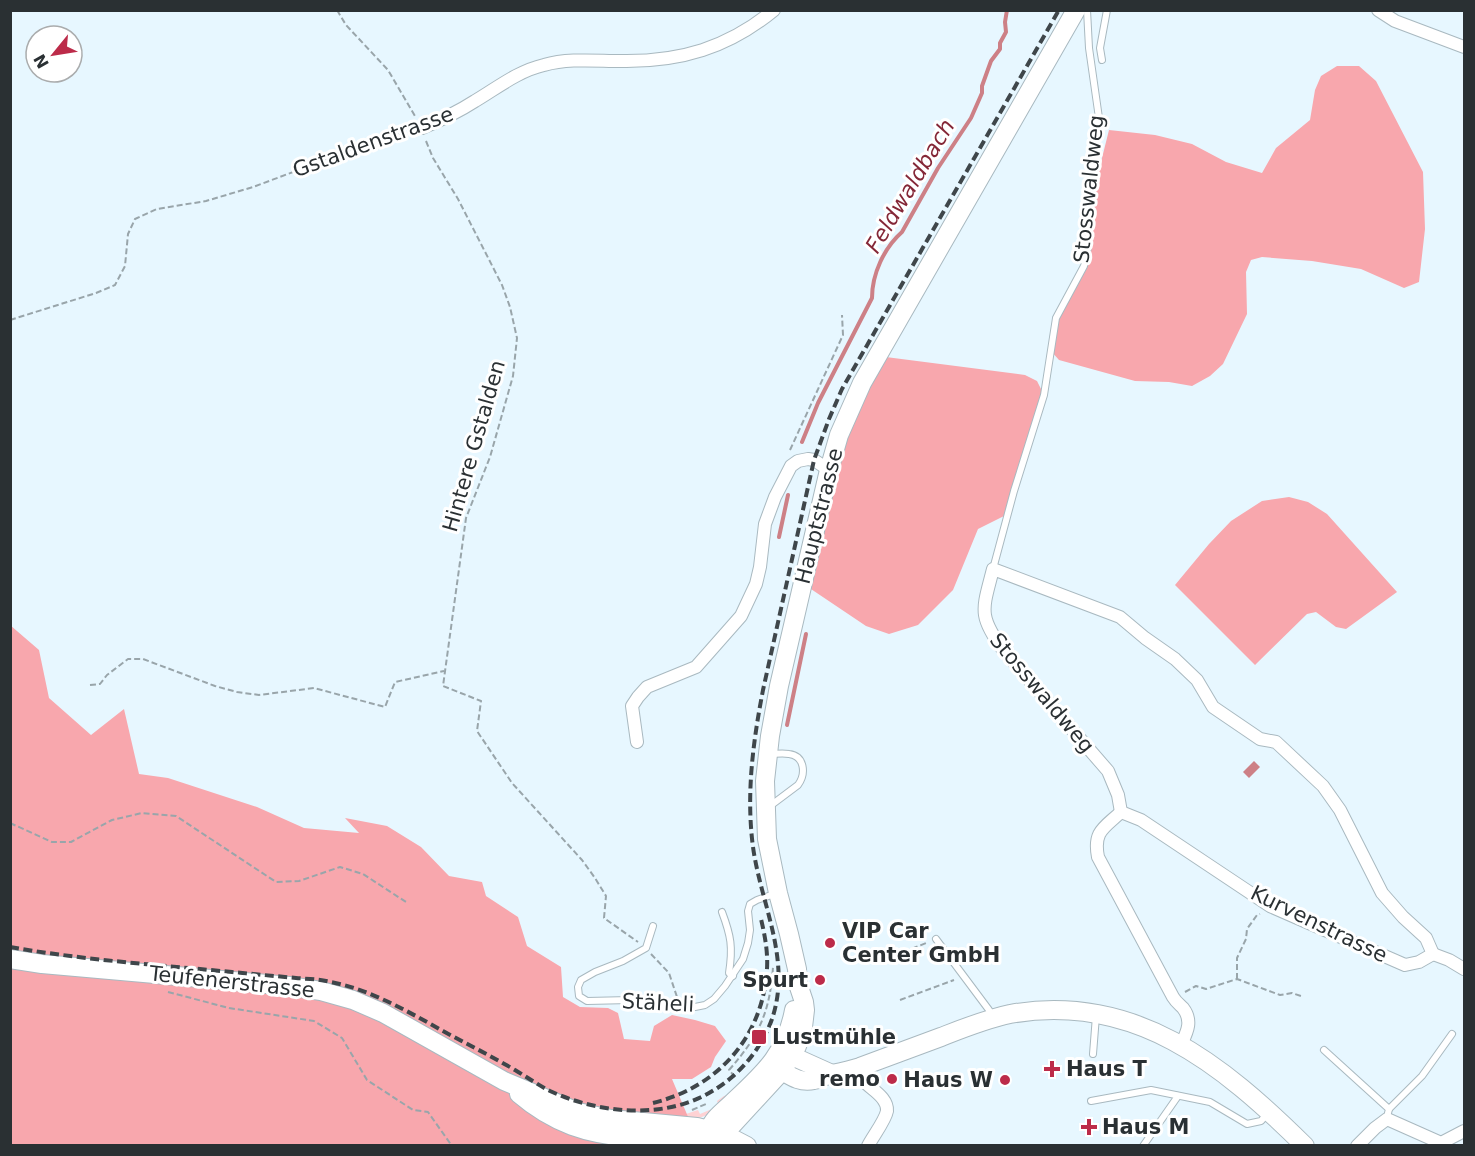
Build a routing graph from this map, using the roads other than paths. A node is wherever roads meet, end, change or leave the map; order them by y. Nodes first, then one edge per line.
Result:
1 (774, 10) edge
2 (1076, 10) edge
3 (1087, 10) edge
4 (1107, 10) edge
5 (1378, 10) edge
6 (1464, 47) edge
7 (1102, 60) dead end
8 (422, 128) road end
9 (829, 470) junction
10 (993, 568) junction
11 (637, 742) dead end
12 (768, 754) junction
13 (765, 810) junction
14 (1122, 812) junction
15 (778, 892) junction
16 (722, 912) dead end
17 (653, 926) dead end
18 (936, 939) road end
19 (1433, 954) junction
20 (10, 959) edge
21 (1464, 969) edge
22 (733, 976) junction
23 (1096, 1014) junction
24 (993, 1018) junction
25 (1452, 1034) dead end
26 (1181, 1045) junction
27 (1324, 1050) dead end
28 (1093, 1054) dead end
29 (784, 1061) junction
30 (860, 1067) junction
31 (1178, 1096) junction
32 (1091, 1101) dead end
33 (1269, 1112) junction
34 (1388, 1114) junction
35 (1464, 1131) edge
36 (713, 1140) edge
37 (1443, 1144) edge
38 (747, 1146) edge
39 (868, 1146) edge
40 (1143, 1146) edge
41 (1305, 1146) edge
42 (1358, 1146) edge

1 - 8 street, Gstaldenstrasse
2 - 9 street, Hauptstrasse
3 - 10 lane, Stosswaldweg
4 - 7 lane
5 - 6 street
9 - 11 street
9 - 12 street, Hauptstrasse
10 - 14 street, Stosswaldweg
10 - 19 street, Kurvenstrasse
12 - 13 street, Hauptstrasse
12 - 13 lane
13 - 15 street, Hauptstrasse
14 - 19 street, Kurvenstrasse
14 - 26 street
15 - 22 lane, Stäheli
15 - 29 street, Hauptstrasse
16 - 22 lane
17 - 22 lane, Stäheli
18 - 24 lane
19 - 21 street
20 - 36 street, Teufenerstrasse
23 - 24 street
23 - 26 street
23 - 28 lane
24 - 30 street
25 - 34 lane
26 - 33 street
27 - 34 lane
29 - 30 street
29 - 36 street
30 - 39 street
31 - 32 lane
31 - 33 lane
31 - 40 lane
33 - 41 street
34 - 37 street
34 - 42 street
35 - 37 street
36 - 38 street, Teufenerstrasse

